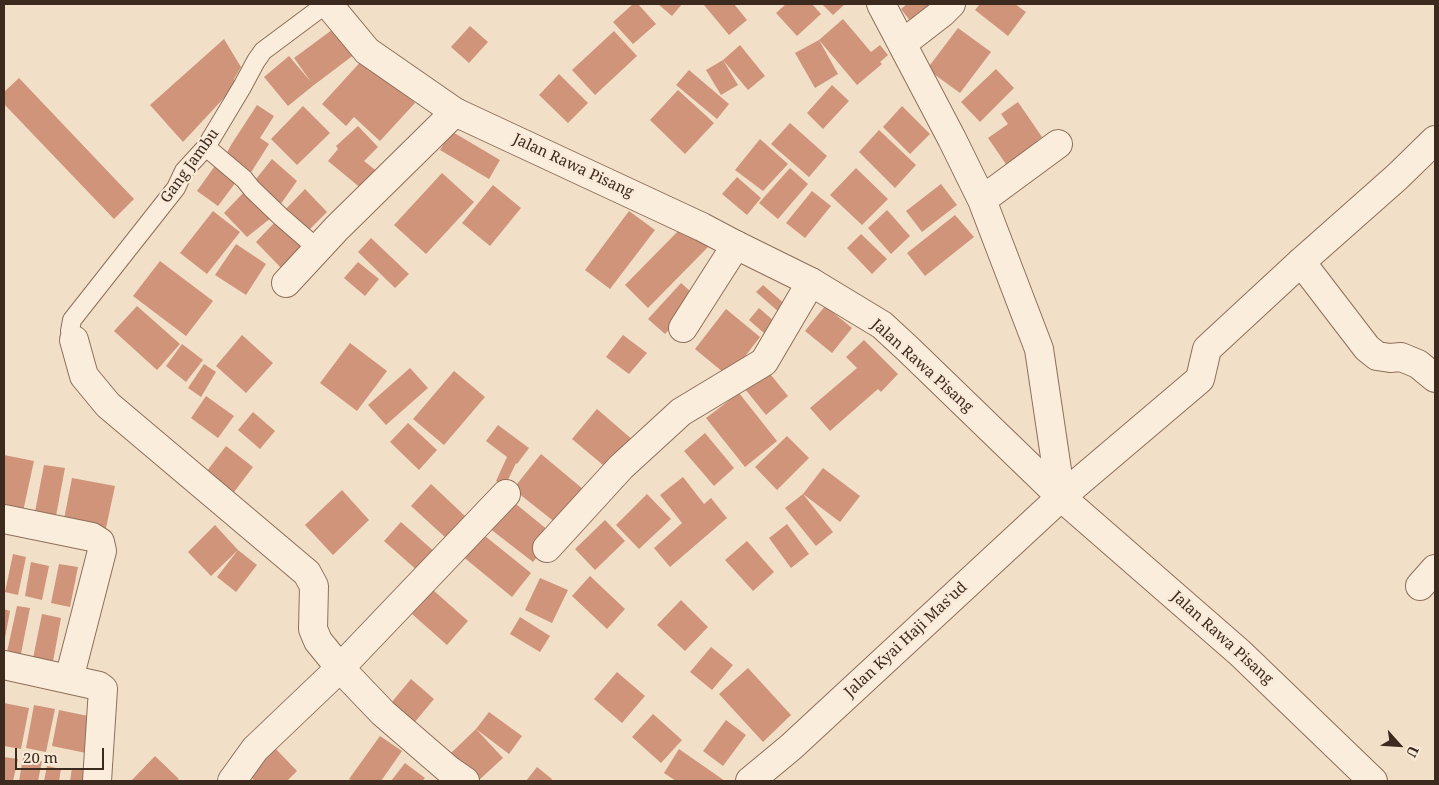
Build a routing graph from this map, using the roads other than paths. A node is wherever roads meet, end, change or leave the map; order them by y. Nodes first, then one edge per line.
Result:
1 (327, 4) edge
2 (881, 4) edge
3 (950, 4) edge
4 (902, 44) junction
5 (455, 112) junction
6 (1435, 140) edge
7 (1058, 144) dead end
8 (206, 147) junction
9 (982, 200) junction
10 (736, 245) junction
11 (318, 249) junction
12 (1301, 262) junction
13 (811, 282) junction
14 (286, 283) dead end
15 (683, 328) dead end
16 (74, 340) joint
17 (1435, 378) edge
18 (506, 494) dead end
19 (1061, 497) junction
20 (4, 519) edge
21 (547, 548) dead end
22 (4, 665) edge
23 (340, 668) junction
24 (69, 679) junction
25 (1366, 779) edge
26 (97, 781) edge
27 (232, 781) edge
28 (465, 781) edge
29 (750, 781) edge

1 - 5 street, Jalan Rawa Pisang
1 - 8 lane, Gang Jambu
2 - 4 street
3 - 4 street
4 - 9 street
5 - 10 street, Jalan Rawa Pisang
5 - 11 street
6 - 12 street, Jalan Kyai Haji Mas'ud
7 - 9 street
8 - 11 lane
8 - 16 lane, Gang Jambu
9 - 19 street
10 - 13 street, Jalan Rawa Pisang
10 - 15 street
11 - 14 street
12 - 17 street
12 - 19 street, Jalan Kyai Haji Mas'ud
13 - 19 street, Jalan Rawa Pisang
13 - 21 street
16 - 23 street
18 - 23 street
19 - 25 street, Jalan Rawa Pisang
19 - 29 street, Jalan Kyai Haji Mas'ud
20 - 24 street
22 - 24 street
23 - 27 street
23 - 28 street
24 - 26 street

